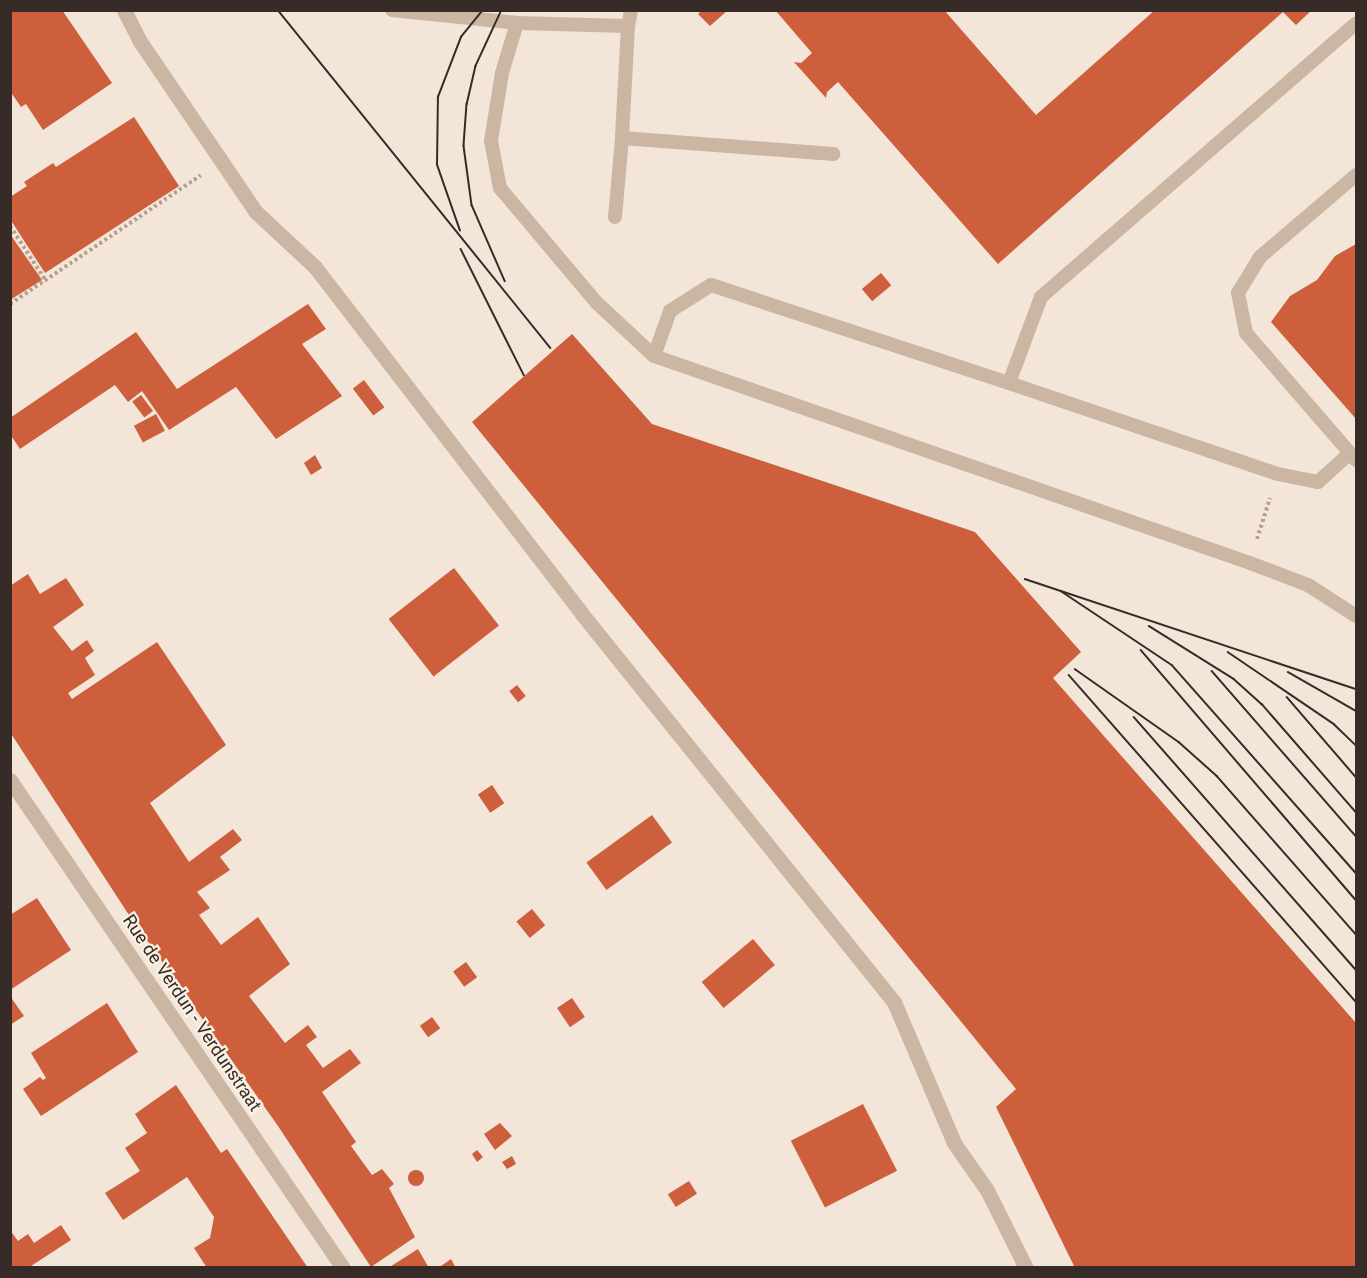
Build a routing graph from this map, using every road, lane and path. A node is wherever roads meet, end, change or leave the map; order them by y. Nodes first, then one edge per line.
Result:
1 (124, 10) edge
2 (392, 10) edge
3 (631, 10) edge
4 (517, 23) junction
5 (1356, 23) edge
6 (628, 26) junction
7 (622, 138) junction
8 (833, 154) dead end
9 (221, 161) junction
10 (1356, 175) edge
11 (615, 217) dead end
12 (10, 226) edge
13 (46, 281) junction
14 (10, 304) edge
15 (654, 356) junction
16 (1009, 383) junction
17 (1353, 457) edge
18 (1271, 493) dead end
19 (1256, 543) dead end
20 (1356, 616) edge
21 (10, 780) edge
22 (343, 1268) edge
23 (1026, 1268) edge

1 - 9 street
2 - 4 lane
3 - 6 lane
4 - 6 lane
4 - 15 lane
5 - 16 lane
6 - 7 lane
7 - 8 lane
7 - 11 lane
9 - 13 path
9 - 23 street
10 - 17 lane
12 - 13 path
13 - 14 path
15 - 16 lane
15 - 20 lane
16 - 17 lane
18 - 19 path
21 - 22 street, Rue de Verdun - Verdunstraat

